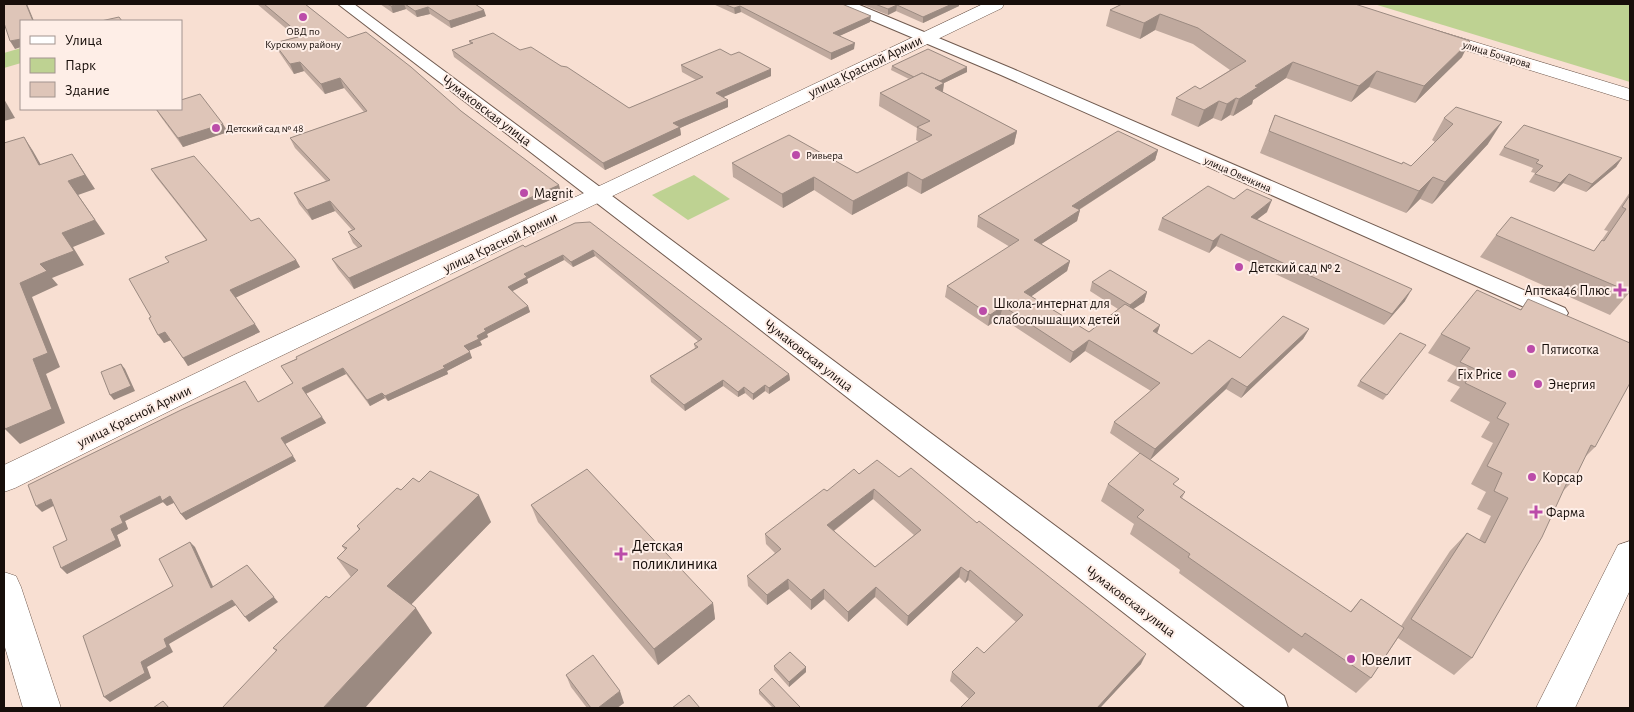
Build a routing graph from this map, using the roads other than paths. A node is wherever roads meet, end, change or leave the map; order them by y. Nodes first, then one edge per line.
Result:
1 (345, 4) edge
2 (846, 4) edge
3 (996, 4) edge
4 (1412, 28) edge
5 (925, 37) junction
6 (1630, 95) edge
7 (600, 195) junction
8 (1576, 321) edge
9 (4, 479) edge
10 (1630, 555) edge
11 (4, 587) edge
12 (42, 708) edge
13 (1272, 708) edge
14 (1556, 708) edge

1 - 7 street, Чумаковская улица
2 - 5 street, улица Овечкина
3 - 5 main road, улица Красной Армии
4 - 6 main road, улица Бочарова
5 - 7 main road, улица Красной Армии
5 - 8 street, улица Овечкина
7 - 9 main road, улица Красной Армии
7 - 13 street, Чумаковская улица
10 - 14 main road
11 - 12 main road

